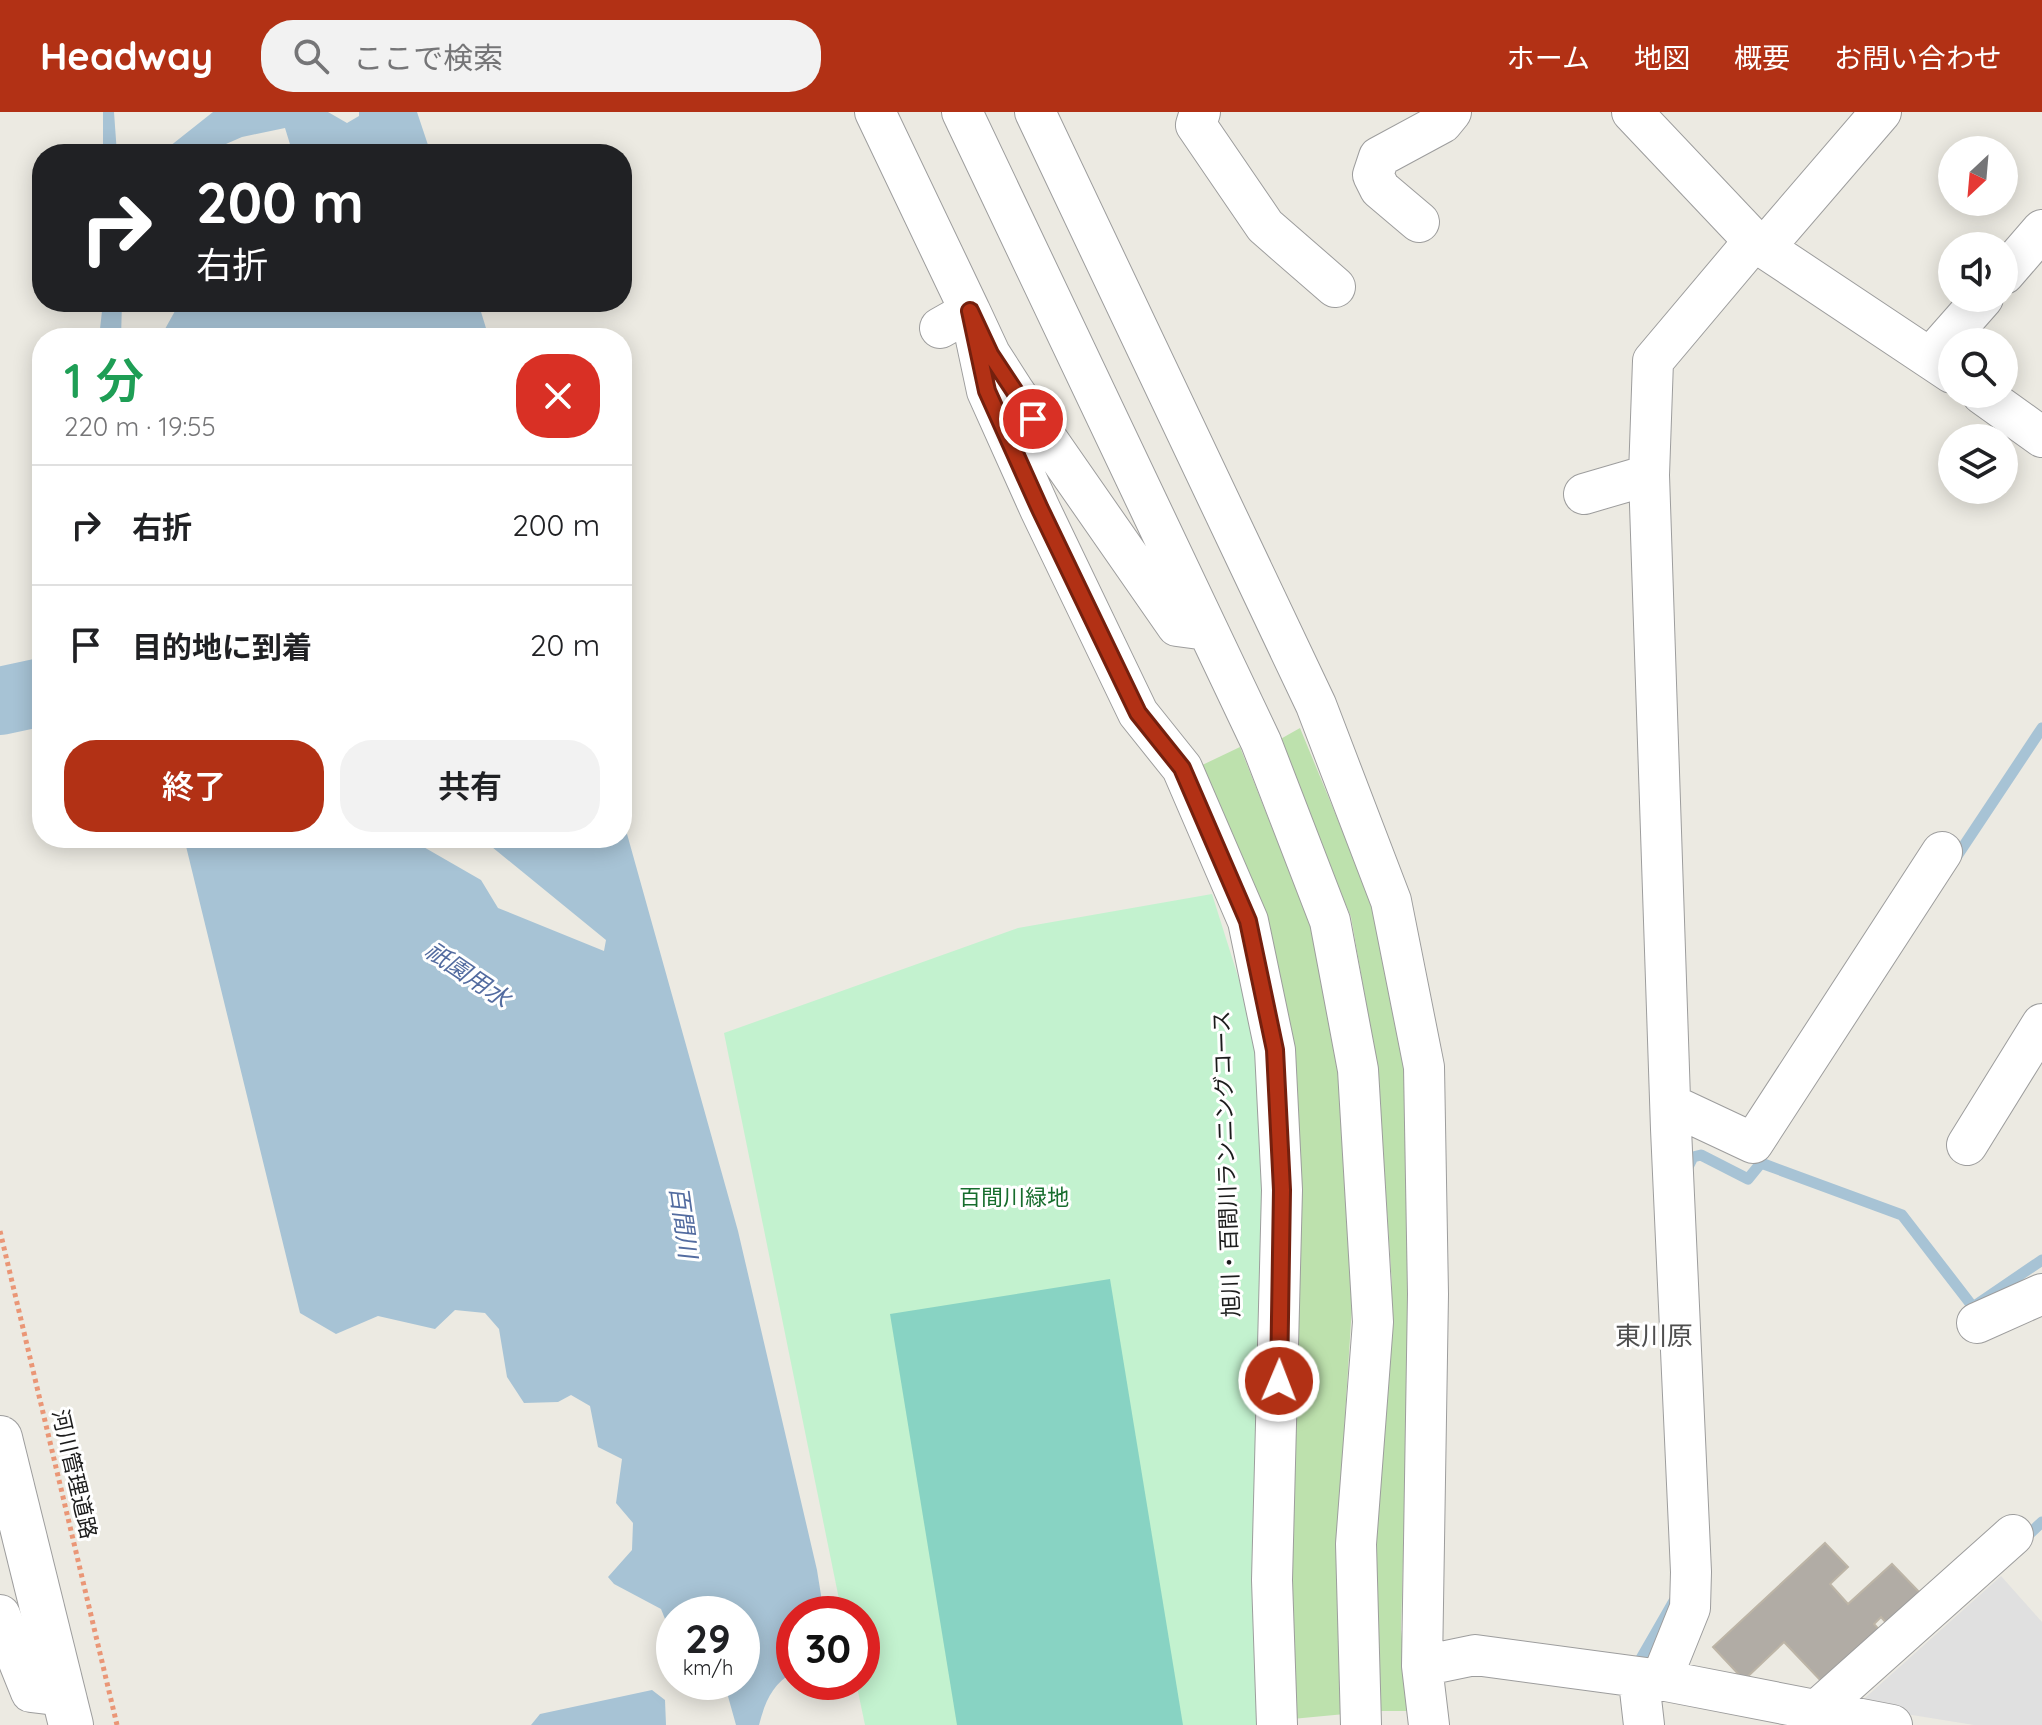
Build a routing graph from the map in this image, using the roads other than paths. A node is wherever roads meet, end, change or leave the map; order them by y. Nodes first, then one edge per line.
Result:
1 (875, 112) edge
2 (962, 112) edge
3 (1035, 112) edge
4 (1200, 112) edge
5 (1451, 112) edge
6 (1632, 112) edge
7 (1881, 112) edge
8 (1419, 222) dead end
9 (2042, 230) edge
10 (1759, 244) junction
11 (2018, 258) edge
12 (1335, 287) dead end
13 (955, 320) junction
14 (1938, 363) edge
15 (2002, 408) edge
16 (2042, 437) edge
17 (1649, 475) junction
18 (1584, 494) dead end
19 (1207, 630) junction
20 (1942, 852) dead end
21 (2042, 1024) edge
22 (1672, 1105) junction
23 (1967, 1145) dead end
24 (2042, 1294) edge
25 (1977, 1323) dead end
26 (0, 1438) edge
27 (2013, 1535) dead end
28 (0, 1615) edge
29 (1422, 1666) junction
30 (1642, 1678) junction
31 (67, 1710) edge
32 (1816, 1711) junction
33 (1277, 1725) edge
34 (1361, 1725) edge
35 (1429, 1725) edge
36 (1644, 1725) edge
37 (1892, 1725) edge

1 - 13 street
2 - 19 street
3 - 29 street
4 - 12 street
5 - 8 street
6 - 10 street
7 - 10 street
9 - 11 street
10 - 14 street
10 - 17 street
13 - 19 street
13 - 33 street
15 - 16 street
17 - 18 street
17 - 22 street
19 - 34 street
20 - 22 street
21 - 23 street
22 - 30 street
24 - 25 street
26 - 31 street
27 - 32 street
28 - 31 street
29 - 30 street
29 - 35 street
30 - 32 street
30 - 36 street
32 - 37 street

